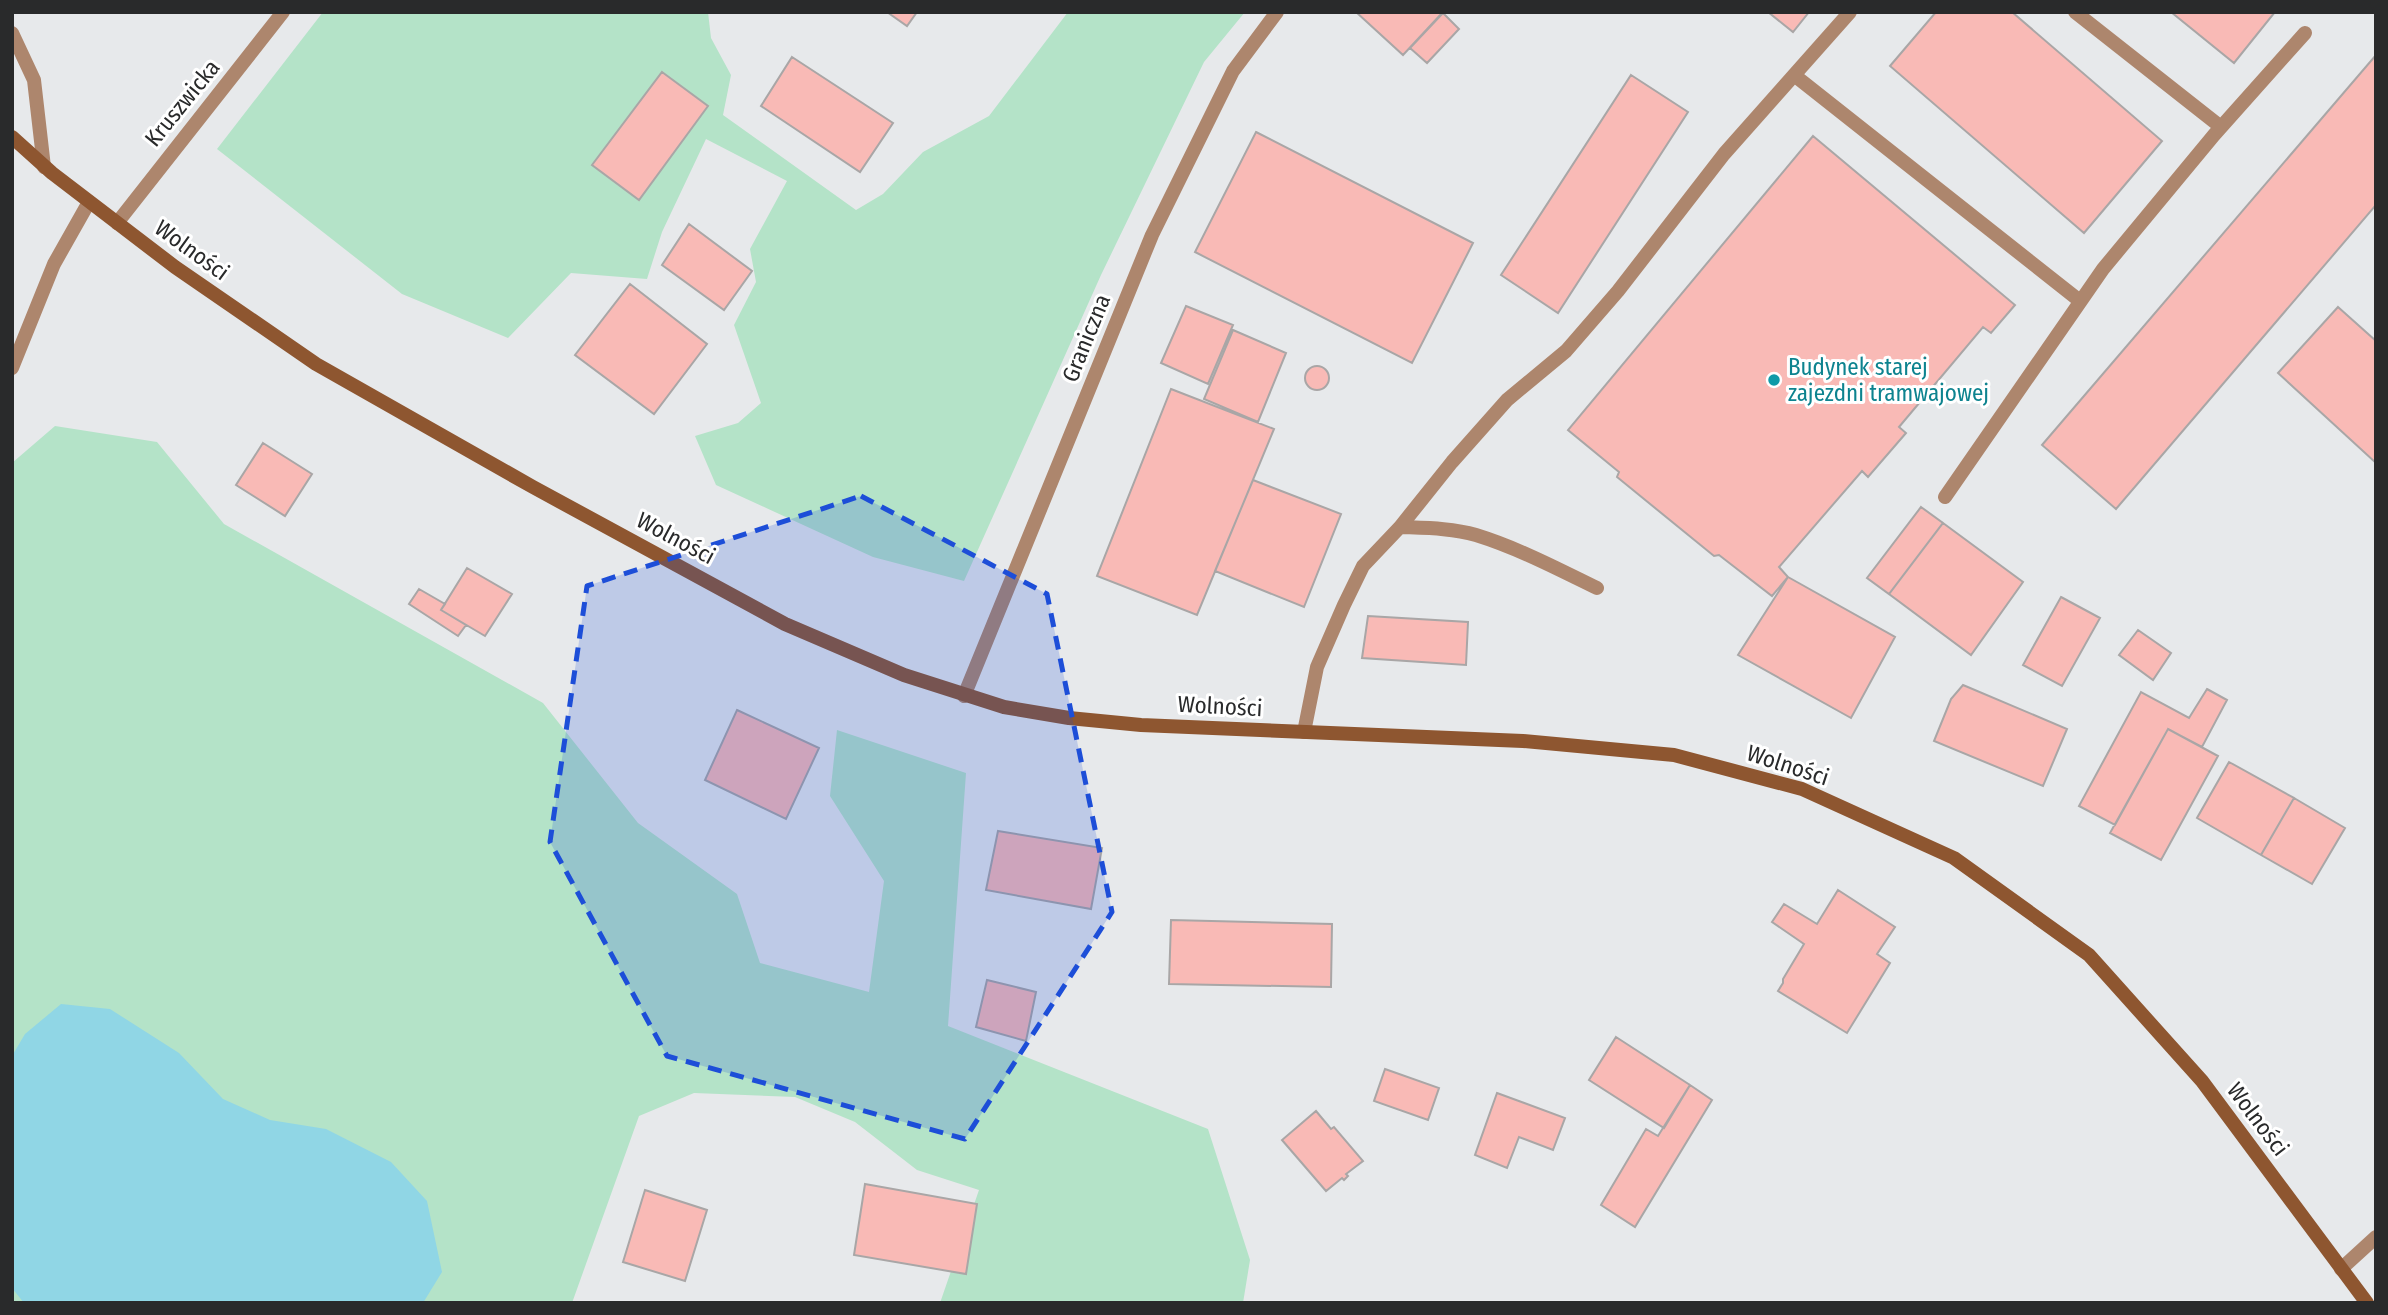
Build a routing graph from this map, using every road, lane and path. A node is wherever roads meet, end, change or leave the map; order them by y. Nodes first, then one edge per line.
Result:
1 (283, 12) edge
2 (1277, 12) edge
3 (1850, 12) edge
4 (2075, 12) edge
5 (12, 33) edge
6 (2305, 33) dead end
7 (1794, 75) junction
8 (2221, 127) junction
9 (12, 138) edge
10 (44, 167) junction
11 (89, 202) junction
12 (117, 223) junction
13 (2080, 301) junction
14 (12, 368) edge
15 (1945, 497) dead end
16 (1400, 527) junction
17 (1597, 588) dead end
18 (964, 696) junction
19 (1304, 732) junction
20 (2376, 1237) edge
21 (2342, 1269) junction
22 (2367, 1303) edge

1 - 12 street, Kruszwicka
2 - 18 street, Graniczna
3 - 7 street
4 - 8 street
5 - 10 street
6 - 8 street
7 - 13 street
7 - 16 street
8 - 13 street
9 - 10 street, Wolności
10 - 11 street, Wolności
11 - 12 street, Wolności
11 - 14 street
12 - 18 street, Wolności
13 - 15 street
16 - 17 street
16 - 19 street
18 - 19 street, Wolności
19 - 21 street, Wolności
20 - 21 street
21 - 22 street, Wolności

